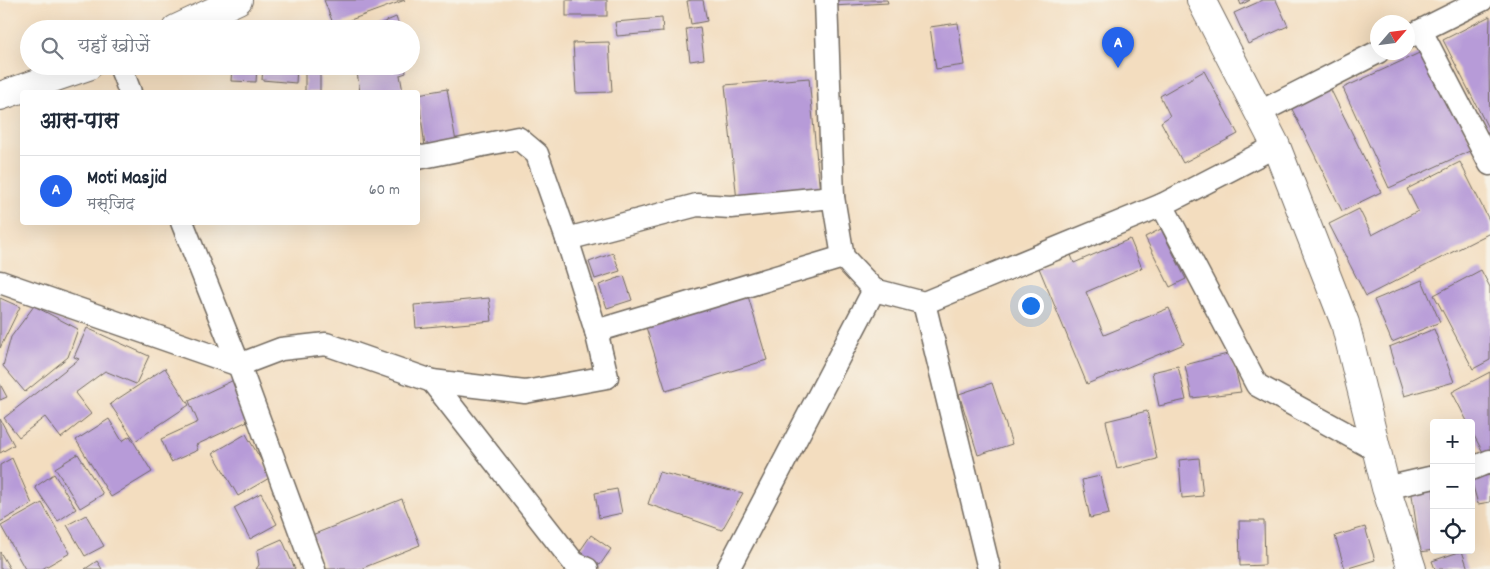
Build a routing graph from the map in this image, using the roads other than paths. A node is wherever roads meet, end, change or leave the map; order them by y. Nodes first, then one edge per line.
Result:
1 (238, 0) edge
2 (826, 0) edge
3 (1201, 0) edge
4 (1482, 0) edge
5 (195, 20) edge
6 (1415, 34) edge
7 (1415, 36) edge
8 (1370, 56) edge
9 (62, 75) edge
10 (123, 75) edge
11 (129, 90) edge
12 (0, 96) edge
13 (1258, 113) junction
14 (1276, 146) junction
15 (420, 158) edge
16 (1490, 164) edge
17 (833, 197) junction
18 (1162, 205) junction
19 (183, 225) edge
20 (567, 240) junction
21 (843, 256) junction
22 (0, 282) edge
23 (874, 290) junction
24 (924, 304) junction
25 (596, 331) junction
26 (239, 365) junction
27 (432, 381) junction
28 (1378, 451) junction
29 (1490, 461) edge
30 (1475, 467) edge
31 (1430, 479) edge
32 (1386, 488) junction
33 (314, 569) edge
34 (587, 569) edge
35 (728, 569) edge
36 (989, 569) edge
37 (1412, 569) edge

1 - 5 main road
2 - 17 street
3 - 13 main road
4 - 6 street
7 - 16 street
8 - 13 street
9 - 12 main road
10 - 11 street
13 - 14 main road
14 - 18 street
14 - 28 main road
15 - 20 street
17 - 20 street
17 - 21 street
18 - 24 street
18 - 28 street
19 - 26 street
20 - 25 street
21 - 23 street
21 - 25 street
22 - 26 street
23 - 24 street
23 - 35 street
24 - 36 street
25 - 27 street
26 - 27 street
26 - 33 street
27 - 34 street
28 - 32 main road
29 - 30 street
31 - 32 street
32 - 37 main road

